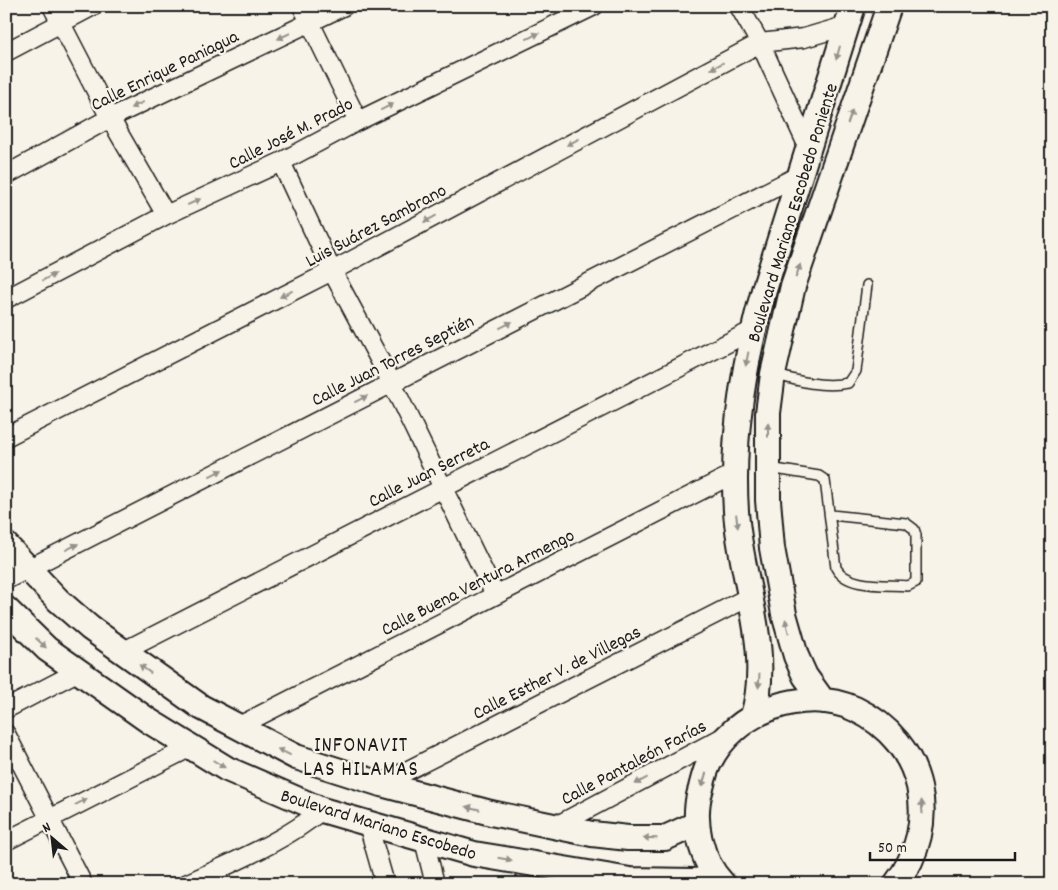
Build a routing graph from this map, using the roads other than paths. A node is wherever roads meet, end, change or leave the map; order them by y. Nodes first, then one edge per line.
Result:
1 (52, 6) edge
2 (93, 6) edge
3 (302, 6) edge
4 (344, 6) edge
5 (594, 6) edge
6 (739, 6) edge
7 (889, 6) edge
8 (849, 16) edge
9 (310, 23) junction
10 (60, 24) junction
11 (760, 43) junction
12 (6, 52) edge
13 (110, 118) junction
14 (358, 122) junction
15 (809, 149) junction
16 (281, 162) junction
17 (6, 176) edge
18 (798, 176) junction
19 (166, 215) junction
20 (332, 271) junction
21 (867, 285) dead end
22 (6, 300) edge
23 (753, 330) junction
24 (772, 374) junction
25 (392, 383) junction
26 (6, 437) edge
27 (768, 468) junction
28 (735, 473) junction
29 (442, 488) junction
30 (831, 514) junction
31 (6, 545) edge
32 (28, 569) junction
33 (6, 580) edge
34 (495, 595) junction
35 (749, 597) junction
36 (6, 610) edge
37 (122, 652) junction
38 (79, 671) junction
39 (823, 701) junction
40 (6, 709) edge
41 (752, 716) junction
42 (237, 727) junction
43 (730, 733) junction
44 (6, 734) edge
45 (191, 747) junction
46 (381, 784) junction
47 (322, 810) junction
48 (50, 818) junction
49 (368, 824) junction
50 (696, 824) junction
51 (556, 826) junction
52 (424, 840) junction
53 (6, 841) edge
54 (707, 882) edge
55 (83, 884) edge
56 (186, 884) edge
57 (385, 884) edge
58 (435, 884) edge
59 (896, 884) edge

1 - 10 street
2 - 10 street
3 - 9 street
4 - 9 street, Calle Enrique Paniagua
14 -> 5 street, Calle José M. Prado
6 - 11 street
24 -> 7 street, Boulevard Mariano Escobedo Poniente
8 - 11 street
8 -> 15 street, Boulevard Mariano Escobedo Poniente
9 -> 13 street, Calle Enrique Paniagua
9 - 14 street
10 - 12 street
10 - 13 street
11 - 15 street
11 -> 20 street, Luis Suárez Sambrano
13 - 17 street, Calle Enrique Paniagua
13 - 19 street
14 - 16 street, Calle José M. Prado
15 - 18 street, Boulevard Mariano Escobedo Poniente
19 -> 16 street, Calle José M. Prado
16 - 20 street
18 - 23 street, Boulevard Mariano Escobedo Poniente
25 -> 18 street, Calle Juan Torres Septién
22 -> 19 street, Calle José M. Prado
20 - 25 street
20 -> 26 street, Luis Suárez Sambrano
21 - 24 lane
23 -> 28 street, Boulevard Mariano Escobedo Poniente
23 - 29 street, Calle Juan Serreta
27 -> 24 street, Boulevard Mariano Escobedo Poniente
25 - 29 street
32 -> 25 street, Calle Juan Torres Septién
27 - 30 lane
39 -> 27 street, Boulevard Mariano Escobedo Poniente
28 - 34 street, Calle Buena Ventura Armengo
28 -> 35 street, Boulevard Mariano Escobedo Poniente
29 - 34 street
29 - 37 street, Calle Juan Serreta
30 - 30 lane
31 - 32 street, Boulevard Mariano Escobedo
32 - 33 street, Calle Juan Torres Septién
32 - 37 street, Boulevard Mariano Escobedo
34 - 42 street, Calle Buena Ventura Armengo
35 -> 41 street, Boulevard Mariano Escobedo Poniente
35 - 46 street, Calle Esther V. de Villegas
36 -> 38 street, Boulevard Mariano Escobedo
42 -> 37 street, Boulevard Mariano Escobedo
38 - 40 street
38 - 45 street, Boulevard Mariano Escobedo
39 - 41 street
59 -> 39 street
41 - 43 street
46 -> 42 street, Boulevard Mariano Escobedo
43 -> 50 street
43 -> 51 street, Calle Pantaleón Farías
44 - 48 street
45 -> 47 street, Boulevard Mariano Escobedo
48 -> 45 street
51 -> 46 street, Boulevard Mariano Escobedo
47 - 49 street, Boulevard Mariano Escobedo
47 - 56 street
48 - 53 street
48 - 55 street
49 - 52 street, Boulevard Mariano Escobedo
49 - 57 street
50 -> 51 street, Boulevard Mariano Escobedo
50 - 54 street
52 -> 54 street, Boulevard Mariano Escobedo
52 - 58 street

